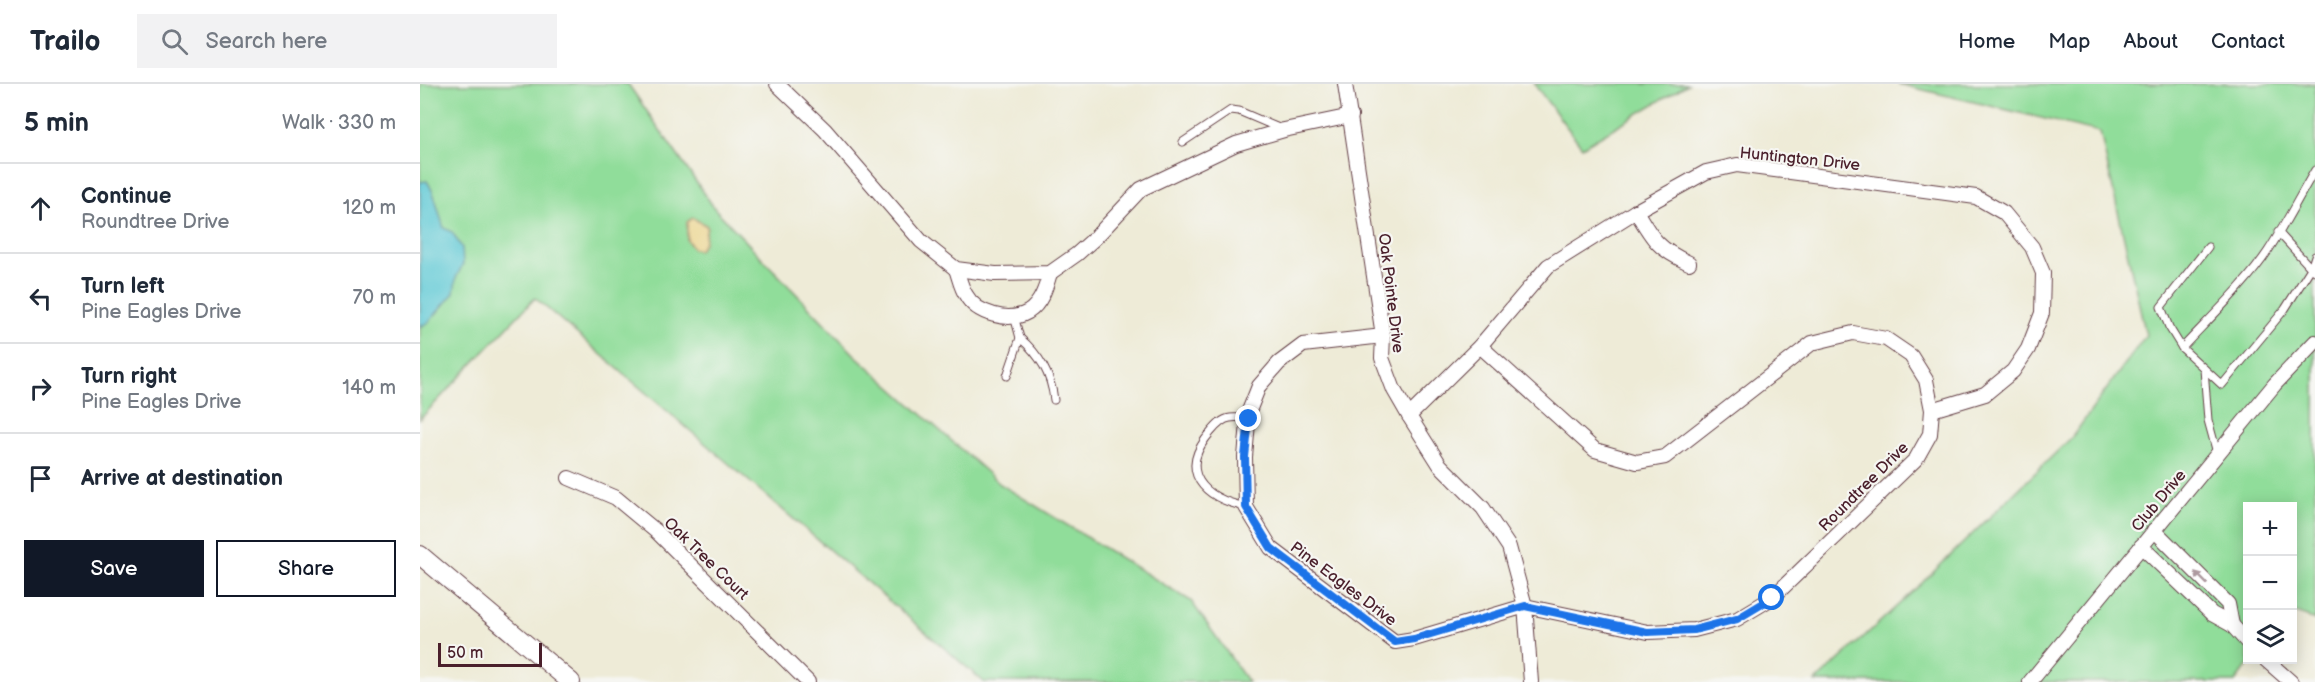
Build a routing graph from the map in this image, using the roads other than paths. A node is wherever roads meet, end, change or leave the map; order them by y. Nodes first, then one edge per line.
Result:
1 (777, 84) edge
2 (1345, 84) edge
3 (1351, 116) junction
4 (1284, 130) junction
5 (1184, 142) dead end
6 (2315, 171) edge
7 (1636, 211) junction
8 (2278, 232) junction
9 (2208, 247) dead end
10 (2315, 256) edge
11 (1689, 264) dead end
12 (956, 269) junction
13 (2313, 269) edge
14 (1050, 273) junction
15 (1014, 315) junction
16 (1383, 336) junction
17 (1020, 338) junction
18 (2315, 342) edge
19 (1480, 346) junction
20 (2182, 348) junction
21 (2204, 369) junction
22 (1007, 376) dead end
23 (1054, 400) dead end
24 (1932, 410) junction
25 (1409, 416) junction
26 (1249, 419) junction
27 (2218, 455) junction
28 (568, 478) dead end
29 (1246, 507) junction
30 (2154, 530) junction
31 (2141, 546) junction
32 (420, 555) edge
33 (1525, 606) junction
34 (2232, 625) junction
35 (2243, 638) edge
36 (2271, 664) edge
37 (571, 682) edge
38 (808, 682) edge
39 (1532, 682) edge
40 (2030, 682) edge
41 (2291, 682) edge

1 - 12 street
2 - 3 street, Oak Pointe Drive
3 - 4 street
3 - 16 street, Oak Pointe Drive
4 - 5 lane
4 - 14 street
6 - 8 lane
7 - 11 street
7 - 19 street, Huntington Drive
7 - 24 street, Huntington Drive
8 - 13 lane
8 - 20 lane
9 - 20 lane
10 - 13 lane
12 - 14 street
12 - 15 street
13 - 21 lane
14 - 15 street
15 - 17 lane
16 - 25 street, Oak Pointe Drive
16 - 26 street
17 - 22 lane
17 - 23 lane
18 - 27 street, Club Drive
19 - 24 street, Roundtree Drive
19 - 25 street, Huntington Drive
20 - 21 lane
21 - 27 lane
24 - 33 street, Roundtree Drive
25 - 33 street, Oak Pointe Drive
26 - 29 street
26 - 29 lane
27 - 30 street, Club Drive
28 - 38 street, Oak Tree Court
29 - 33 street, Pine Eagles Drive
30 - 31 street, Club Drive
34 -> 30 street
31 - 34 street
31 - 40 street, Club Drive
32 - 37 street
33 - 39 street, Oak Pointe Drive
34 - 35 street
36 - 41 street

